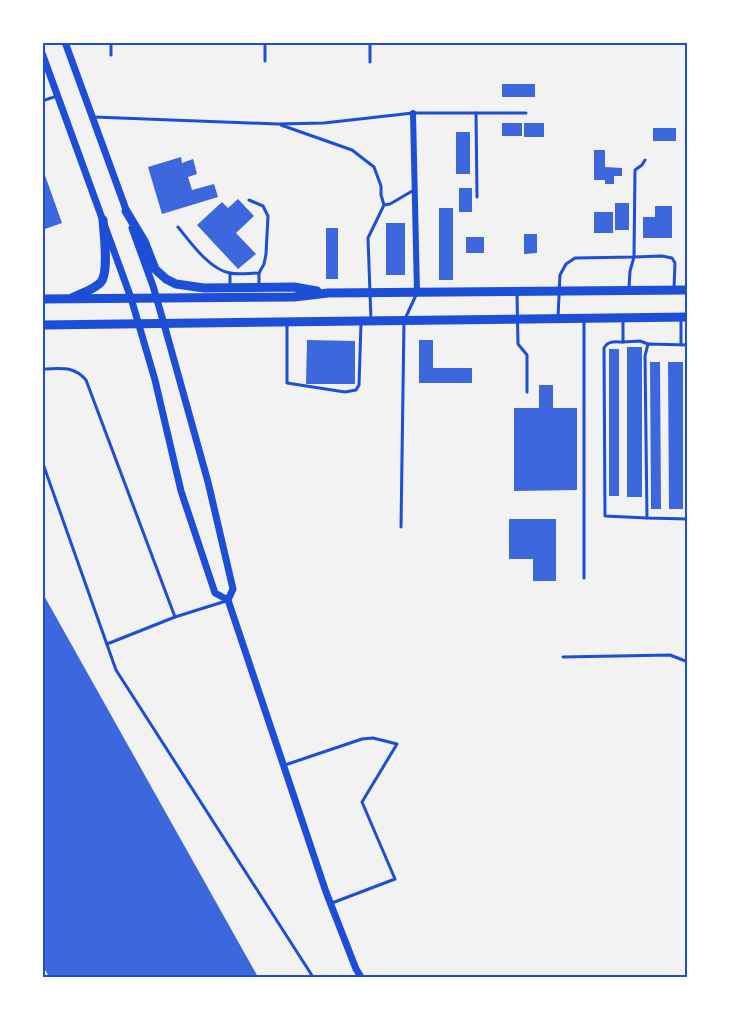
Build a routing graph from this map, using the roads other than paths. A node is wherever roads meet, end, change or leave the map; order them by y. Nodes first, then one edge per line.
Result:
1 (65, 42) edge
2 (111, 42) edge
3 (265, 42) edge
4 (370, 42) edge
5 (42, 53) edge
6 (111, 55) dead end
7 (265, 61) dead end
8 (370, 62) dead end
9 (58, 96) junction
10 (42, 101) edge
11 (413, 113) junction
12 (476, 113) junction
13 (526, 113) dead end
14 (92, 117) junction
15 (277, 124) junction
16 (645, 160) dead end
17 (415, 190) junction
18 (477, 197) dead end
19 (249, 200) dead end
20 (384, 205) junction
21 (126, 211) junction
22 (103, 220) junction
23 (178, 227) dead end
24 (633, 257) junction
25 (230, 273) junction
26 (259, 273) junction
27 (259, 287) junction
28 (230, 288) junction
29 (688, 290) edge
30 (628, 291) junction
31 (675, 291) junction
32 (328, 292) junction
33 (517, 292) junction
34 (558, 292) junction
35 (371, 293) junction
36 (417, 293) junction
37 (131, 298) junction
38 (157, 298) junction
39 (42, 299) edge
40 (70, 299) junction
41 (684, 317) edge
42 (584, 318) junction
43 (623, 318) junction
44 (518, 319) junction
45 (558, 319) junction
46 (366, 321) junction
47 (404, 321) junction
48 (287, 322) junction
49 (138, 324) junction
50 (164, 324) junction
51 (42, 325) edge
52 (623, 342) junction
53 (648, 344) junction
54 (681, 344) junction
55 (688, 345) edge
56 (42, 369) edge
57 (527, 392) dead end
58 (42, 461) edge
59 (647, 518) junction
60 (688, 519) edge
61 (401, 527) dead end
62 (584, 578) dead end
63 (228, 600) junction
64 (175, 616) junction
65 (107, 644) junction
66 (563, 657) dead end
67 (688, 662) edge
68 (283, 766) junction
69 (330, 904) junction
70 (313, 977) edge
71 (361, 977) edge

1 - 14 street
2 - 6 lane
3 - 7 lane
4 - 8 lane
5 - 9 street
9 - 10 lane
9 - 22 street
11 - 12 lane
11 - 15 lane
11 - 17 street
12 - 13 lane
12 - 18 lane
14 - 15 lane
14 - 21 street
15 - 20 lane
16 - 24 lane
17 - 20 lane
17 - 36 street
19 - 26 lane
20 - 35 lane
21 - 28 main road
21 - 38 street
22 - 37 street
22 - 40 main road
23 - 25 lane
24 - 30 lane
24 - 31 lane
24 - 34 lane
25 - 26 lane
25 - 28 lane
26 - 27 lane
27 - 28 main road
27 - 32 main road
29 - 31 main road
30 - 31 main road
30 - 34 main road
32 - 35 main road
32 - 38 main road
33 - 34 main road
33 - 36 main road
33 - 44 lane
34 - 45 lane
35 - 36 main road
35 - 46 lane
36 - 47 lane
37 - 38 main road
37 - 40 main road
37 - 49 street
38 - 50 street
39 - 40 main road
41 - 43 main road
41 - 54 lane
42 - 43 main road
42 - 45 main road
42 - 62 lane
43 - 52 lane
44 - 45 main road
44 - 47 main road
44 - 57 lane
46 - 47 main road
46 - 48 main road
46 - 48 lane
47 - 61 lane
48 - 50 main road
49 - 50 main road
49 - 51 main road
49 - 63 street
50 - 63 street
52 - 53 lane
52 - 59 lane
53 - 54 lane
53 - 59 lane
54 - 55 lane
56 - 64 lane
58 - 65 lane
59 - 60 lane
63 - 64 lane
63 - 68 street
64 - 65 lane
65 - 70 lane
66 - 67 lane
68 - 69 street
68 - 69 lane
69 - 71 street

